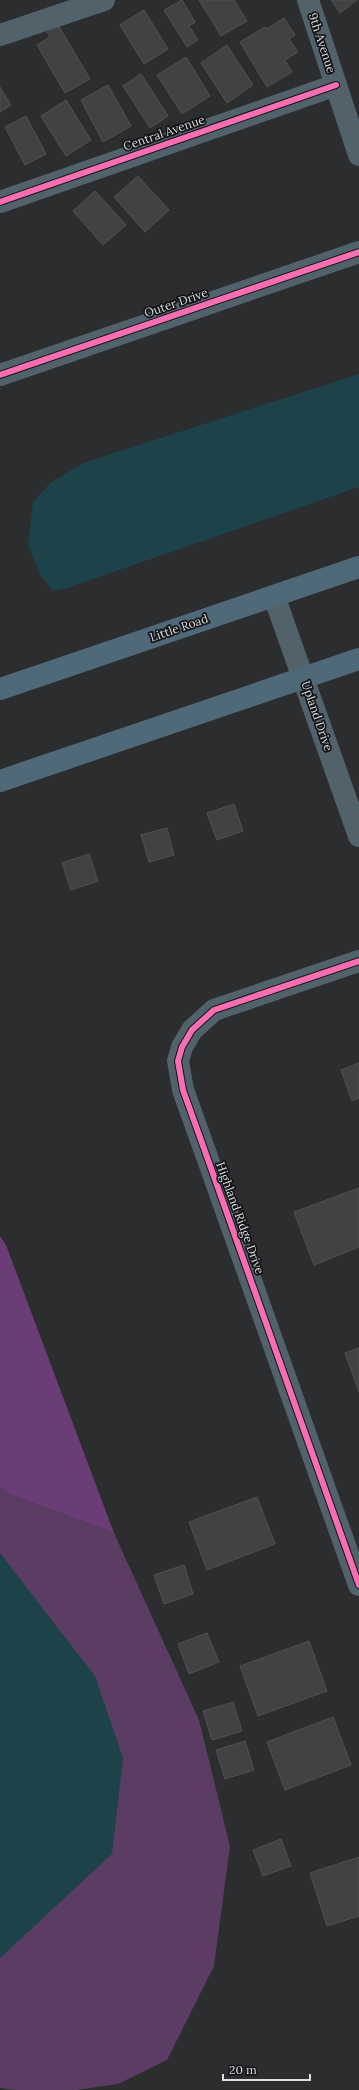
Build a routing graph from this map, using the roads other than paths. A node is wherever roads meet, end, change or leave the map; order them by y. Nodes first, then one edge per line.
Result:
1 (104, 0) edge
2 (308, 0) edge
3 (0, 35) edge
4 (336, 85) junction
5 (359, 155) edge
6 (0, 202) edge
7 (359, 252) edge
8 (0, 375) edge
9 (359, 567) edge
10 (274, 596) junction
11 (359, 659) edge
12 (303, 678) junction
13 (0, 689) edge
14 (0, 781) edge
15 (359, 836) edge
16 (359, 961) edge
17 (359, 1585) edge

1 - 3 street
2 - 4 street, 9th Avenue
4 - 5 street, 9th Avenue
4 - 6 street, Central Avenue
7 - 8 street, Outer Drive
9 - 10 main road, Little Road
10 - 12 street, Upland Drive
10 - 13 main road, Little Road
11 - 12 main road
12 - 14 main road
12 - 15 street, Upland Drive
16 - 17 street, Highland Ridge Drive

